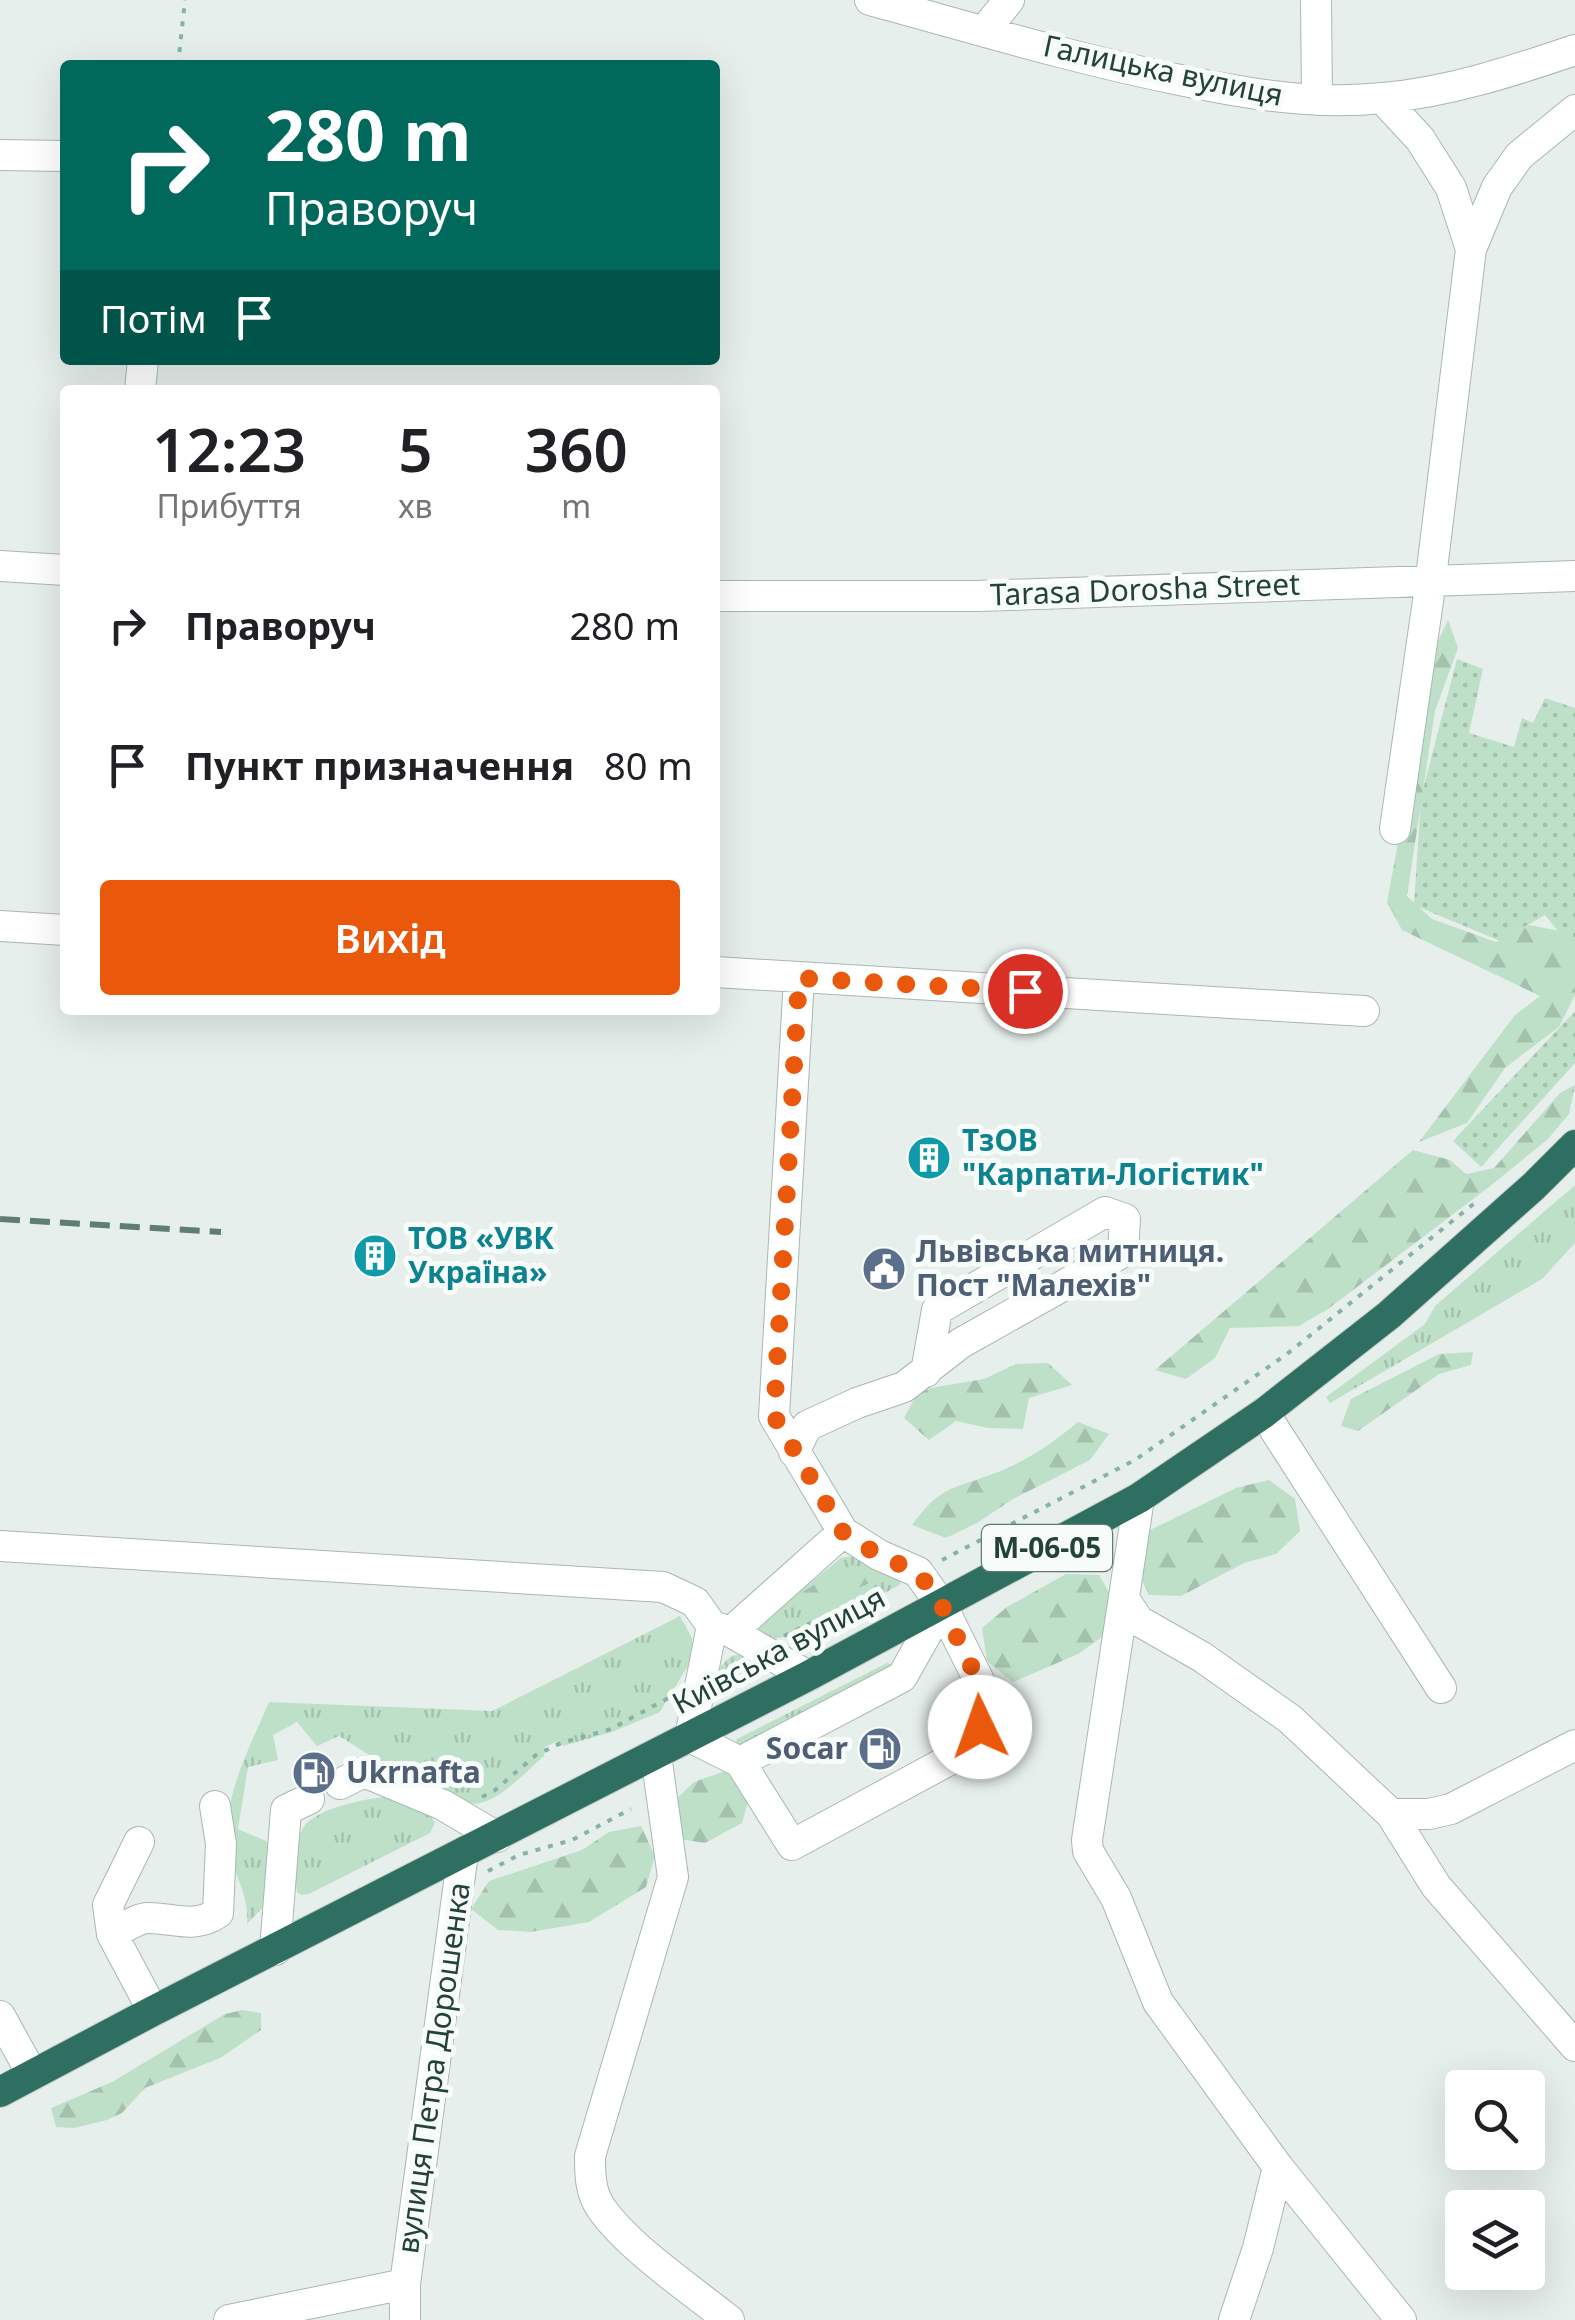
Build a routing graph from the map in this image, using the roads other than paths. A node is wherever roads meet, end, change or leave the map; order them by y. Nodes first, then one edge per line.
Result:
1 (870, 0) edge
2 (1009, 0) edge
3 (1316, 0) edge
4 (984, 31) junction
5 (1575, 50) edge
6 (1382, 98) junction
7 (1317, 100) junction
8 (1575, 110) edge
9 (0, 155) edge
10 (60, 156) edge
11 (1471, 249) junction
12 (0, 566) edge
13 (60, 570) edge
14 (1575, 576) edge
15 (1431, 579) junction
16 (720, 596) edge
17 (1395, 829) dead end
18 (0, 926) edge
19 (60, 930) edge
20 (720, 972) edge
21 (799, 978) junction
22 (1364, 1011) dead end
23 (1575, 1144) edge
24 (926, 1372) junction
25 (1264, 1413) junction
26 (794, 1452) junction
27 (1139, 1498) junction
28 (843, 1532) junction
29 (0, 1546) edge
30 (1124, 1599) junction
31 (942, 1606) junction
32 (722, 1629) junction
33 (808, 1676) junction
34 (1441, 1688) dead end
35 (690, 1737) junction
36 (1575, 1745) edge
37 (656, 1755) junction
38 (740, 1762) junction
39 (340, 1784) dead end
40 (309, 1799) dead end
41 (215, 1806) dead end
42 (1391, 1814) junction
43 (496, 1837) junction
44 (139, 1842) dead end
45 (476, 1862) junction
46 (112, 1934) junction
47 (275, 1950) junction
48 (153, 2011) junction
49 (0, 2016) edge
50 (1575, 2046) edge
51 (32, 2074) junction
52 (0, 2092) edge
53 (1278, 2167) junction
54 (405, 2284) junction
55 (229, 2320) edge
56 (405, 2320) edge
57 (728, 2320) edge
58 (1234, 2320) edge
59 (1400, 2320) edge

1 - 4 street, Галицька вулиця
2 - 4 street
3 - 7 street
4 - 7 street, Галицька вулиця
5 - 6 street, Галицька вулиця
6 - 7 street, Галицька вулиця
6 - 11 street
8 - 11 street
9 - 10 street
11 - 15 street
12 - 13 street
14 - 15 street, Tarasa Dorosha Street
15 - 16 street, Tarasa Dorosha Street
15 - 17 street
18 - 19 street
20 - 21 street
21 - 22 street
21 - 26 street
23 - 25 highway, Київська вулиця / М-06-05
24 - 24 street
24 - 26 street
25 - 27 highway, Київська вулиця / М-06-05
25 - 34 street
26 - 28 street
27 - 30 street
27 - 31 highway, Київська вулиця / М-06-05
28 - 31 street
28 - 32 street
29 - 32 street
30 - 42 street
30 - 53 street
31 - 33 highway, Київська вулиця / М-06-05
31 - 38 street
31 - 38 street
32 - 33 street
32 - 35 street
33 - 35 highway, Київська вулиця / М-06-05
35 - 37 highway, Київська вулиця / М-06-05
35 - 38 street
36 - 42 street
37 - 43 highway, Київська вулиця / М-06-05
37 - 57 street
39 - 43 street
40 - 47 street
41 - 46 street
42 - 50 street
43 - 45 highway, Київська вулиця / М-06-05
44 - 46 street
45 - 47 highway, Київська вулиця / М-06-05
45 - 54 street, вулиця Петра Дорошенка
46 - 48 street
47 - 48 highway, Київська вулиця / М-06-05
48 - 51 highway, Київська вулиця / М-06-05
49 - 51 street
51 - 52 highway, Київська вулиця / М-06-05
53 - 58 street
53 - 59 street
54 - 55 street, вулиця Петра Дорошенка
54 - 56 street, вулиця Петра Дорошенка

